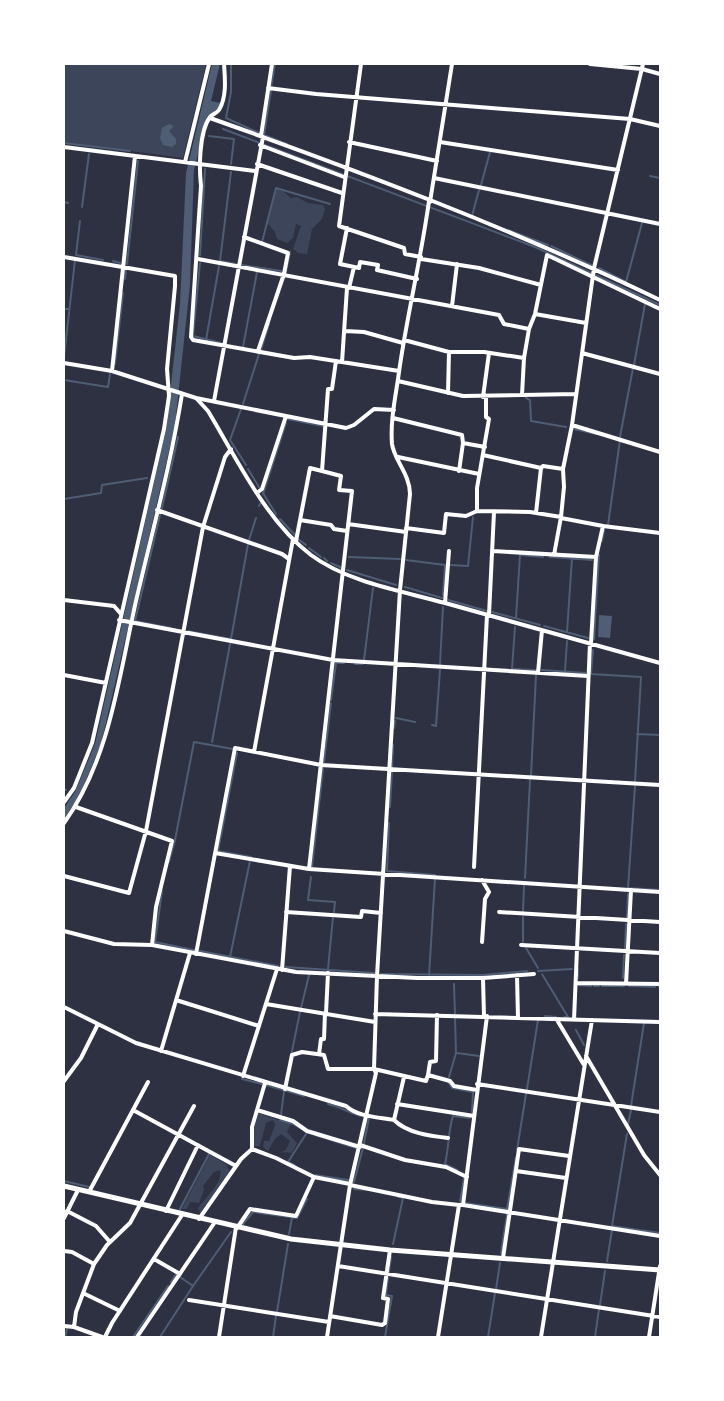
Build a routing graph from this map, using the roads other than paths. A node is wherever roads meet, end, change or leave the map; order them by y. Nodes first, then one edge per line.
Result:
1 (209, 64) edge
2 (224, 64) edge
3 (272, 64) edge
4 (361, 64) edge
5 (452, 64) edge
6 (590, 64) edge
7 (643, 64) edge
8 (642, 69) junction
9 (660, 74) edge
10 (268, 88) junction
11 (356, 96) junction
12 (446, 103) junction
13 (210, 118) junction
14 (630, 119) junction
15 (660, 126) edge
16 (262, 138) junction
17 (349, 142) junction
18 (440, 142) junction
19 (261, 145) junction
20 (64, 147) edge
21 (135, 156) junction
22 (185, 162) junction
23 (437, 162) junction
24 (198, 163) junction
25 (257, 164) junction
26 (345, 169) junction
27 (255, 170) junction
28 (618, 170) junction
29 (344, 176) junction
30 (434, 178) junction
31 (342, 193) junction
32 (429, 204) junction
33 (608, 213) junction
34 (660, 224) edge
35 (347, 228) junction
36 (244, 237) junction
37 (64, 257) edge
38 (421, 258) junction
39 (198, 259) junction
40 (457, 264) junction
41 (239, 266) junction
42 (123, 267) junction
43 (354, 267) junction
44 (594, 273) junction
45 (284, 274) junction
46 (417, 279) junction
47 (541, 285) junction
48 (348, 288) junction
49 (413, 300) junction
50 (660, 300) edge
51 (452, 306) junction
52 (660, 309) edge
53 (535, 314) junction
54 (586, 323) junction
55 (529, 329) junction
56 (345, 330) junction
57 (403, 342) junction
58 (224, 345) junction
59 (258, 351) junction
60 (449, 352) junction
61 (489, 353) junction
62 (582, 353) junction
63 (524, 358) junction
64 (339, 361) junction
65 (64, 363) edge
66 (112, 371) junction
67 (399, 371) junction
68 (660, 374) edge
69 (398, 380) junction
70 (168, 390) junction
71 (181, 393) junction
72 (448, 393) junction
73 (576, 394) junction
74 (522, 395) junction
75 (484, 397) junction
76 (196, 398) junction
77 (214, 400) junction
78 (394, 410) junction
79 (286, 416) junction
80 (393, 418) junction
81 (326, 424) junction
82 (572, 425) junction
83 (463, 443) junction
84 (485, 447) junction
85 (231, 449) junction
86 (660, 452) edge
87 (483, 455) junction
88 (398, 457) junction
89 (541, 468) junction
90 (563, 468) junction
91 (322, 471) junction
92 (459, 471) junction
93 (479, 474) junction
94 (258, 492) junction
95 (157, 510) junction
96 (477, 511) junction
97 (494, 512) junction
98 (536, 513) junction
99 (561, 517) junction
100 (300, 520) junction
101 (348, 524) junction
102 (603, 526) junction
103 (203, 527) junction
104 (406, 530) junction
105 (347, 531) junction
106 (660, 533) edge
107 (295, 540) junction
108 (449, 551) dead end
109 (493, 551) junction
110 (554, 555) junction
111 (596, 557) junction
112 (289, 559) junction
113 (343, 573) junction
114 (400, 590) junction
115 (64, 600) edge
116 (445, 603) junction
117 (121, 614) junction
118 (488, 615) junction
119 (120, 620) junction
120 (131, 623) junction
121 (542, 630) junction
122 (184, 633) junction
123 (591, 643) junction
124 (273, 650) junction
125 (333, 660) junction
126 (660, 663) edge
127 (396, 664) junction
128 (485, 670) junction
129 (538, 673) junction
130 (64, 675) edge
131 (588, 676) junction
132 (106, 683) junction
133 (254, 752) junction
134 (321, 765) junction
135 (390, 769) junction
136 (479, 775) junction
137 (584, 781) junction
138 (660, 785) edge
139 (64, 802) edge
140 (76, 806) junction
141 (64, 823) edge
142 (146, 831) junction
143 (215, 853) junction
144 (290, 866) junction
145 (474, 867) dead end
146 (309, 869) junction
147 (384, 874) junction
148 (64, 876) edge
149 (482, 880) junction
150 (579, 887) junction
151 (631, 890) junction
152 (660, 892) edge
153 (286, 912) junction
154 (500, 912) dead end
155 (381, 913) junction
156 (577, 918) junction
157 (629, 920) junction
158 (660, 922) edge
159 (64, 931) edge
160 (482, 942) dead end
161 (152, 945) junction
162 (521, 945) dead end
163 (576, 949) junction
164 (627, 952) junction
165 (190, 953) junction
166 (660, 953) edge
167 (196, 954) junction
168 (279, 970) junction
169 (328, 973) junction
170 (534, 974) dead end
171 (517, 975) junction
172 (377, 976) junction
173 (484, 978) junction
174 (576, 983) junction
175 (626, 984) junction
176 (660, 984) edge
177 (176, 1000) junction
178 (266, 1004) junction
179 (64, 1007) edge
180 (326, 1013) junction
181 (375, 1014) junction
182 (437, 1015) junction
183 (485, 1016) junction
184 (518, 1018) junction
185 (557, 1020) junction
186 (574, 1020) junction
187 (592, 1020) junction
188 (375, 1022) junction
189 (660, 1022) edge
190 (98, 1024) junction
191 (259, 1026) junction
192 (161, 1051) junction
193 (320, 1054) junction
194 (586, 1056) junction
195 (584, 1065) junction
196 (374, 1069) junction
197 (428, 1075) junction
198 (243, 1076) junction
199 (404, 1077) junction
200 (64, 1081) edge
201 (148, 1082) dead end
202 (264, 1083) junction
203 (477, 1084) junction
204 (285, 1089) junction
205 (477, 1090) junction
206 (578, 1100) junction
207 (397, 1104) junction
208 (615, 1105) junction
209 (194, 1106) dead end
210 (133, 1110) junction
211 (257, 1110) junction
212 (660, 1112) edge
213 (366, 1115) junction
214 (474, 1116) junction
215 (394, 1120) junction
216 (178, 1135) junction
217 (448, 1138) dead end
218 (198, 1145) junction
219 (360, 1146) junction
220 (252, 1149) junction
221 (570, 1156) junction
222 (236, 1166) junction
223 (516, 1171) junction
224 (660, 1175) edge
225 (314, 1177) junction
226 (466, 1177) junction
227 (566, 1178) junction
228 (350, 1184) junction
229 (64, 1186) edge
230 (78, 1190) junction
231 (89, 1192) junction
232 (140, 1204) junction
233 (461, 1205) junction
234 (67, 1211) junction
235 (166, 1211) junction
236 (510, 1212) junction
237 (182, 1215) junction
238 (64, 1218) edge
239 (199, 1219) junction
240 (560, 1220) junction
241 (215, 1222) junction
242 (237, 1227) junction
243 (660, 1236) edge
244 (110, 1242) junction
245 (341, 1246) junction
246 (390, 1250) junction
247 (64, 1251) edge
248 (451, 1254) junction
249 (503, 1258) junction
250 (154, 1259) junction
251 (553, 1262) junction
252 (94, 1264) junction
253 (338, 1266) junction
254 (660, 1266) edge
255 (660, 1270) edge
256 (180, 1274) junction
257 (386, 1274) junction
258 (446, 1283) junction
259 (82, 1293) junction
260 (547, 1299) junction
261 (189, 1300) dead end
262 (224, 1306) junction
263 (120, 1310) junction
264 (330, 1316) junction
265 (652, 1316) junction
266 (660, 1317) edge
267 (329, 1322) junction
268 (64, 1326) edge
269 (74, 1327) junction
270 (95, 1336) edge
271 (104, 1337) edge
272 (137, 1337) edge
273 (219, 1337) edge
274 (327, 1337) edge
275 (438, 1337) edge
276 (542, 1337) edge
277 (649, 1337) edge

1 - 22 street
2 - 13 street
3 - 10 street
4 - 11 street
5 - 12 street
6 - 8 street
7 - 8 street
8 - 9 street
8 - 14 street
10 - 11 street
10 - 16 street
11 - 12 street
11 - 17 street
12 - 14 street
12 - 18 street
13 - 16 street
13 - 24 street
14 - 15 street
14 - 28 street
16 - 19 street
16 - 26 street
17 - 23 street
17 - 26 street
18 - 23 street
18 - 28 street
19 - 25 street
19 - 29 street
20 - 21 street
21 - 22 street
21 - 42 street
22 - 24 street
23 - 30 street
24 - 27 street
24 - 39 street
25 - 27 street
25 - 31 street
26 - 29 street
26 - 32 street
27 - 36 street
28 - 33 street
29 - 31 street
30 - 32 street
30 - 33 street
31 - 35 street
32 - 38 street
32 - 44 street
33 - 34 street
33 - 44 street
35 - 38 street
35 - 43 street
36 - 41 street
36 - 45 street
37 - 42 street
38 - 40 street
38 - 46 street
39 - 41 street
39 - 58 street
40 - 47 street
40 - 51 street
41 - 45 street
41 - 58 street
42 - 66 street
42 - 70 street
43 - 46 street
43 - 48 street
44 - 47 street
44 - 50 street
44 - 52 street
44 - 54 street
45 - 48 street
45 - 59 street
46 - 49 street
47 - 53 street
48 - 49 street
48 - 56 street
49 - 51 street
49 - 57 street
51 - 55 street
53 - 54 street
53 - 55 street
54 - 62 street
55 - 63 street
56 - 57 street
56 - 64 street
57 - 60 street
57 - 67 street
58 - 59 street
58 - 77 street
59 - 64 street
60 - 61 street
60 - 72 street
61 - 63 street
61 - 75 street
62 - 68 street
62 - 73 street
63 - 74 street
64 - 67 street
64 - 81 street
65 - 66 street
66 - 70 street
67 - 69 street
69 - 72 street
69 - 78 street
70 - 71 street
70 - 117 street
71 - 76 street
71 - 95 street
72 - 75 street
73 - 74 street
73 - 82 street
74 - 75 street
75 - 84 street
76 - 77 street
76 - 85 street
77 - 79 street
78 - 80 street
78 - 81 street
79 - 81 street
79 - 94 street
80 - 83 street
80 - 88 street
81 - 91 street
82 - 86 street
82 - 90 street
83 - 84 street
83 - 92 street
84 - 87 street
85 - 94 street
85 - 103 street
87 - 89 street
87 - 93 street
88 - 92 street
88 - 104 street
89 - 90 street
89 - 98 street
90 - 99 street
91 - 100 street
91 - 101 street
92 - 93 street
93 - 96 street
94 - 107 street
95 - 103 street
95 - 120 street
96 - 97 street
96 - 104 street
97 - 98 street
97 - 109 street
98 - 99 street
99 - 102 street
99 - 110 street
100 - 105 street
100 - 107 street
101 - 104 street
101 - 105 street
102 - 106 street
102 - 111 street
103 - 112 street
103 - 122 street
104 - 114 street
105 - 113 street
107 - 112 street
107 - 113 street
108 - 116 street
109 - 110 street
109 - 118 street
110 - 111 street
111 - 123 street
112 - 124 street
113 - 114 street
113 - 125 street
114 - 116 street
114 - 127 street
115 - 117 street
116 - 118 street
117 - 119 street
118 - 121 street
118 - 128 street
119 - 120 street
119 - 132 street
120 - 122 street
120 - 140 street
121 - 123 street
121 - 129 street
122 - 124 street
122 - 142 street
123 - 126 street
123 - 131 street
124 - 125 street
124 - 133 street
125 - 127 street
125 - 134 street
127 - 128 street
127 - 135 street
128 - 129 street
128 - 136 street
129 - 131 street
130 - 132 street
131 - 137 street
132 - 139 street
133 - 134 street
133 - 143 street
134 - 135 street
134 - 146 street
135 - 136 street
135 - 147 street
136 - 137 street
136 - 145 street
137 - 138 street
137 - 150 street
140 - 141 street
140 - 142 street
142 - 148 street
142 - 161 street
143 - 144 street
143 - 167 street
144 - 146 street
144 - 153 street
146 - 147 street
147 - 149 street
147 - 155 street
149 - 150 street
149 - 160 street
150 - 151 street
150 - 156 street
151 - 152 street
151 - 157 street
153 - 155 street
153 - 168 street
154 - 156 street
155 - 172 street
156 - 157 street
156 - 163 street
157 - 158 street
157 - 164 street
159 - 161 street
161 - 165 street
162 - 163 street
163 - 164 street
163 - 174 street
164 - 166 street
164 - 175 street
165 - 167 street
165 - 177 street
167 - 168 street
168 - 169 street
168 - 178 street
169 - 172 street
169 - 180 street
170 - 171 street
171 - 173 street
171 - 184 street
172 - 173 street
172 - 181 street
173 - 183 street
174 - 175 street
174 - 186 street
175 - 176 street
177 - 191 street
177 - 192 street
178 - 180 street
178 - 191 street
179 - 190 street
180 - 188 street
180 - 193 street
181 - 182 street
181 - 188 street
182 - 183 street
182 - 197 street
183 - 184 street
183 - 203 street
184 - 185 street
185 - 186 street
185 - 195 street
186 - 187 street
187 - 189 street
187 - 194 street
188 - 196 street
190 - 192 street
190 - 200 street
191 - 198 street
192 - 198 street
193 - 196 street
193 - 204 street
194 - 195 street
194 - 208 street
195 - 206 street
196 - 199 street
196 - 213 street
197 - 199 street
197 - 205 street
198 - 202 street
199 - 207 street
201 - 210 street
202 - 204 street
202 - 211 street
203 - 205 street
203 - 206 street
204 - 213 street
205 - 214 street
206 - 208 street
206 - 221 street
207 - 214 street
207 - 215 street
208 - 212 street
208 - 224 street
209 - 216 street
210 - 216 street
210 - 231 street
211 - 219 street
211 - 220 street
213 - 215 street
213 - 219 street
214 - 226 street
215 - 217 street
216 - 218 street
216 - 232 street
218 - 222 street
218 - 235 street
219 - 226 street
219 - 228 street
220 - 222 street
220 - 225 street
221 - 223 street
221 - 227 street
222 - 239 street
223 - 227 street
223 - 236 street
225 - 228 street
225 - 242 street
226 - 233 street
227 - 240 street
228 - 233 street
228 - 245 street
229 - 230 main road
230 - 231 main road
230 - 234 street
231 - 232 main road
232 - 235 main road
232 - 244 street
233 - 236 street
233 - 248 street
234 - 238 street
234 - 244 street
235 - 237 main road
236 - 240 street
236 - 249 street
237 - 239 main road
237 - 250 street
239 - 241 main road
240 - 243 street
240 - 251 street
241 - 242 main road
241 - 256 street
242 - 245 main road
242 - 262 street
244 - 252 street
245 - 246 main road
245 - 253 street
246 - 248 main road
246 - 257 street
247 - 252 street
248 - 249 main road
248 - 258 street
249 - 251 main road
250 - 256 street
250 - 263 street
251 - 255 main road
251 - 260 street
252 - 259 street
253 - 257 street
253 - 264 street
254 - 255 street
255 - 265 street
256 - 272 street
257 - 258 street
257 - 264 street
258 - 260 street
258 - 275 street
259 - 263 street
259 - 269 street
260 - 265 street
260 - 276 street
261 - 262 street
262 - 267 street
262 - 273 street
263 - 271 street
264 - 267 street
265 - 266 street
265 - 277 street
267 - 274 street
268 - 269 street
269 - 270 street
270 - 271 street

